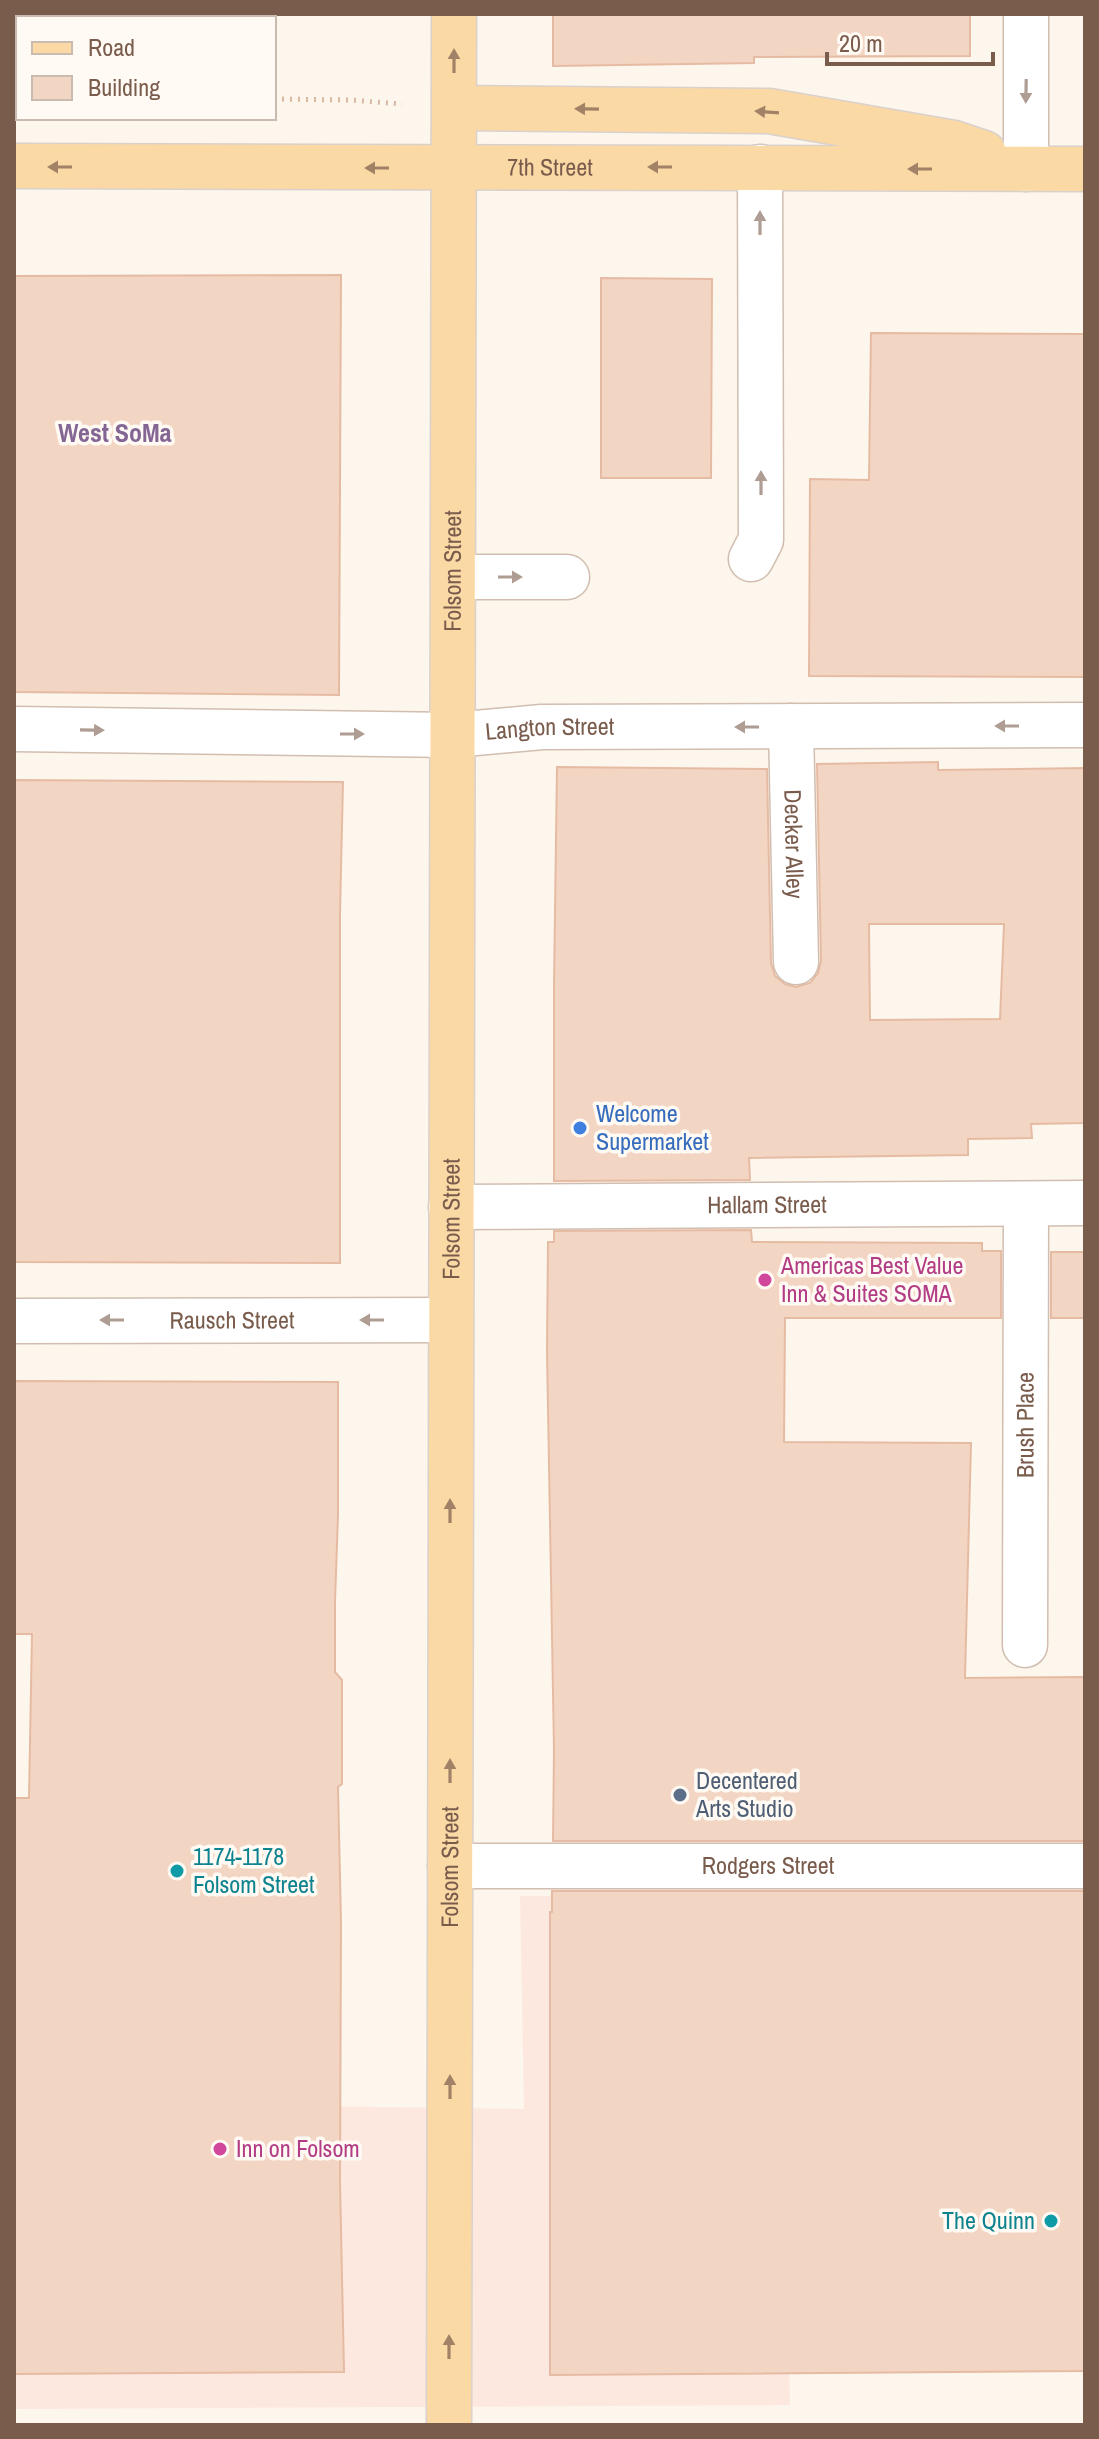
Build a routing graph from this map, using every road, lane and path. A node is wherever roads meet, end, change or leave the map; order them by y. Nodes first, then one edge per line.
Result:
1 (454, 14) edge
2 (1026, 14) edge
3 (276, 99) edge
4 (350, 100) dead end
5 (455, 108) junction
6 (14, 166) edge
7 (760, 167) junction
8 (455, 168) junction
9 (1026, 169) junction
10 (1085, 169) edge
11 (751, 559) dead end
12 (453, 577) junction
13 (567, 577) dead end
14 (1085, 725) edge
15 (791, 726) junction
16 (14, 729) edge
17 (453, 735) junction
18 (796, 962) dead end
19 (1085, 1203) edge
20 (1026, 1204) junction
21 (451, 1207) junction
22 (450, 1320) junction
23 (14, 1321) edge
24 (1025, 1645) dead end
25 (450, 1866) junction
26 (1085, 1866) edge
27 (449, 2425) edge

5 -> 1 main road, Folsom Street
2 -> 9 street
3 - 4 path
5 - 8 main road, Folsom Street
9 -> 5 main road
8 -> 6 main road, 7th Street
7 -> 8 main road, 7th Street
9 -> 7 main road, 7th Street
11 -> 7 street
8 - 12 main road, Folsom Street
9 - 10 main road, 7th Street
12 -> 13 street
12 - 17 main road, Folsom Street
14 -> 15 street, Langton Street
15 -> 17 street, Langton Street
15 - 18 street, Decker Alley
16 -> 17 street, Langton Street
17 - 21 main road, Folsom Street
19 - 20 street, Hallam Street
20 - 21 street, Hallam Street
20 - 24 street, Brush Place
21 - 22 main road, Folsom Street
22 -> 23 street, Rausch Street
25 -> 22 main road, Folsom Street
25 - 26 street, Rodgers Street
27 -> 25 main road, Folsom Street

